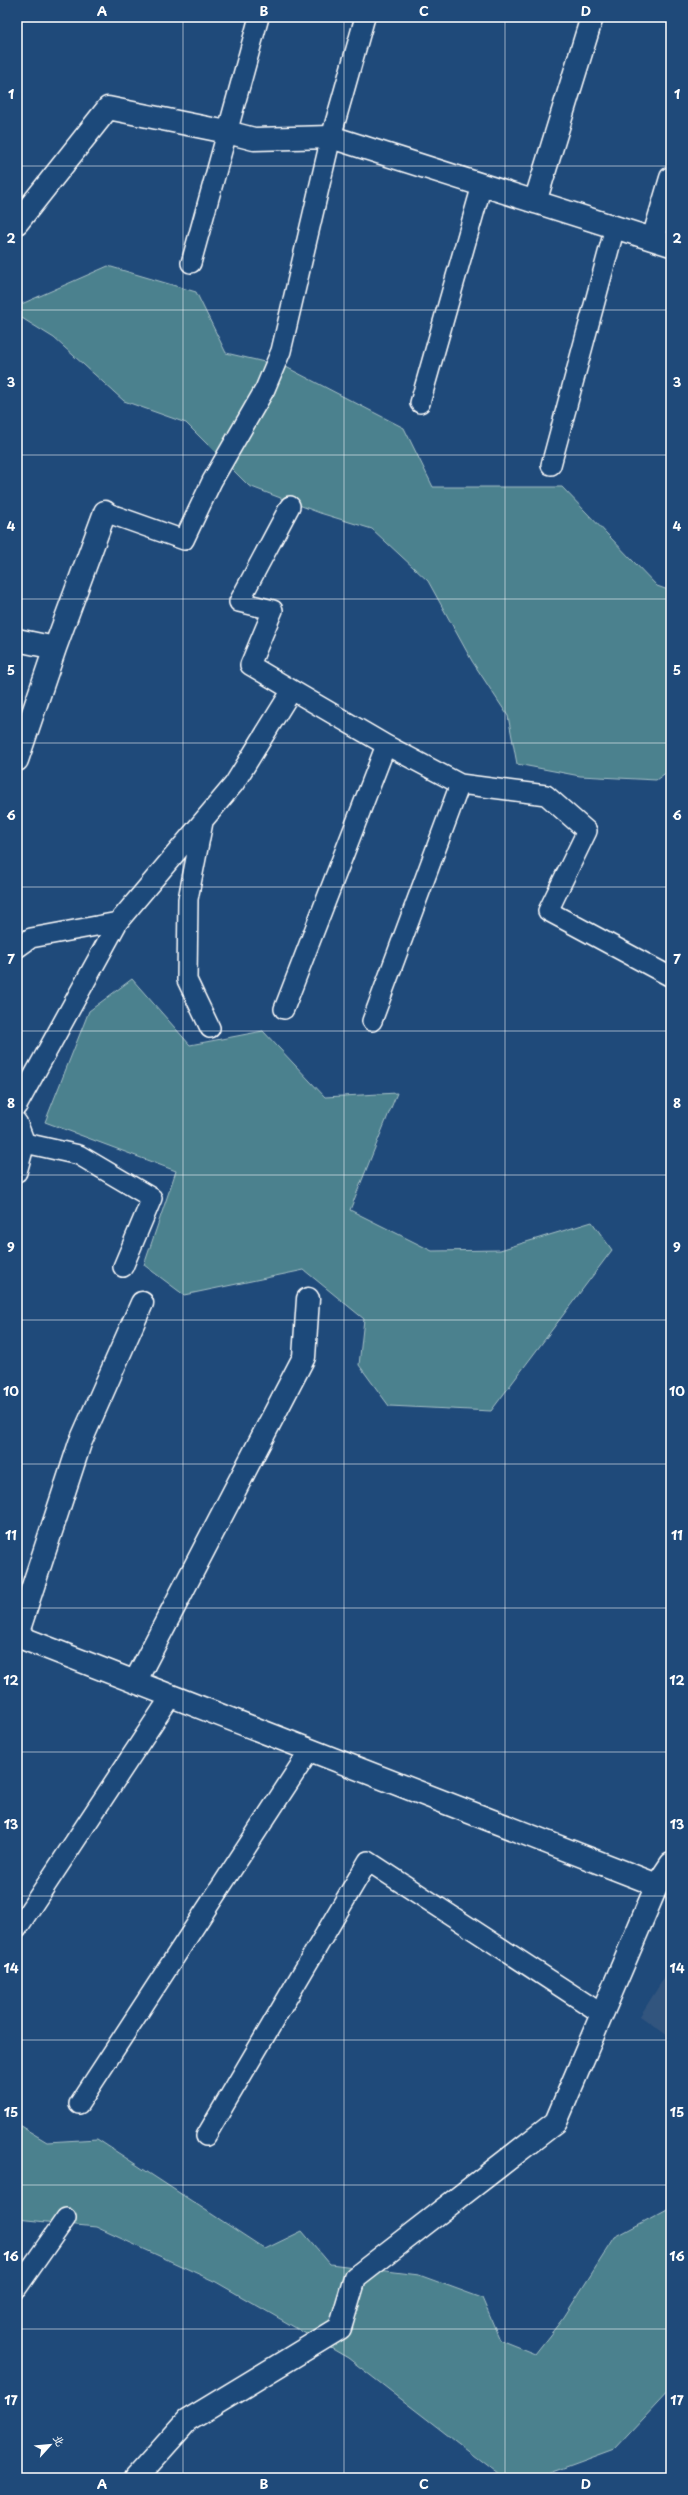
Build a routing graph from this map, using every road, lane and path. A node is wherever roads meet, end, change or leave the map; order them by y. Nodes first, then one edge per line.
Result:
1 (259, 17) edge
2 (366, 17) edge
3 (592, 17) edge
4 (227, 132) junction
5 (331, 137) junction
6 (671, 178) edge
7 (482, 185) junction
8 (535, 202) junction
9 (17, 223) edge
10 (615, 227) junction
11 (662, 242) edge
12 (192, 263) dead end
13 (420, 403) dead end
14 (551, 465) dead end
15 (290, 506) dead end
16 (105, 512) joint
17 (17, 640) edge
18 (55, 648) junction
19 (292, 690) junction
20 (386, 746) junction
21 (17, 760) edge
22 (460, 784) junction
23 (203, 821) junction
24 (118, 922) junction
25 (17, 948) edge
26 (671, 977) edge
27 (284, 1009) dead end
28 (372, 1021) dead end
29 (210, 1028) dead end
30 (17, 1106) edge
31 (17, 1122) edge
32 (21, 1140) edge
33 (17, 1172) edge
34 (122, 1267) dead end
35 (308, 1299) dead end
36 (142, 1304) dead end
37 (17, 1636) edge
38 (135, 1682) junction
39 (171, 1696) junction
40 (310, 1750) junction
41 (671, 1864) edge
42 (657, 1885) junction
43 (17, 1929) edge
44 (602, 2014) junction
45 (79, 2104) dead end
46 (206, 2136) dead end
47 (66, 2218) dead end
48 (17, 2288) edge
49 (136, 2478) edge

1 - 4 lane
2 - 5 lane
3 - 8 street
4 - 5 street
4 - 9 street
4 - 12 lane
5 - 7 street
5 - 16 lane
6 - 11 street
7 - 8 street
7 - 13 lane
8 - 10 street
10 - 11 street
10 - 14 lane
15 - 19 lane
16 - 18 street
17 - 18 street
18 - 21 street
19 - 20 lane
19 - 23 lane
20 - 22 lane
20 - 27 lane
22 - 26 lane
22 - 28 lane
23 - 24 lane
23 - 29 lane
24 - 25 lane
24 - 30 lane
31 - 32 lane
32 - 33 lane
32 - 34 lane
35 - 38 street
36 - 37 street
37 - 38 street
38 - 39 street
39 - 40 street
39 - 43 lane
40 - 42 street
40 - 45 lane
41 - 42 street
42 - 44 street
44 - 46 lane
44 - 49 street
47 - 48 lane

